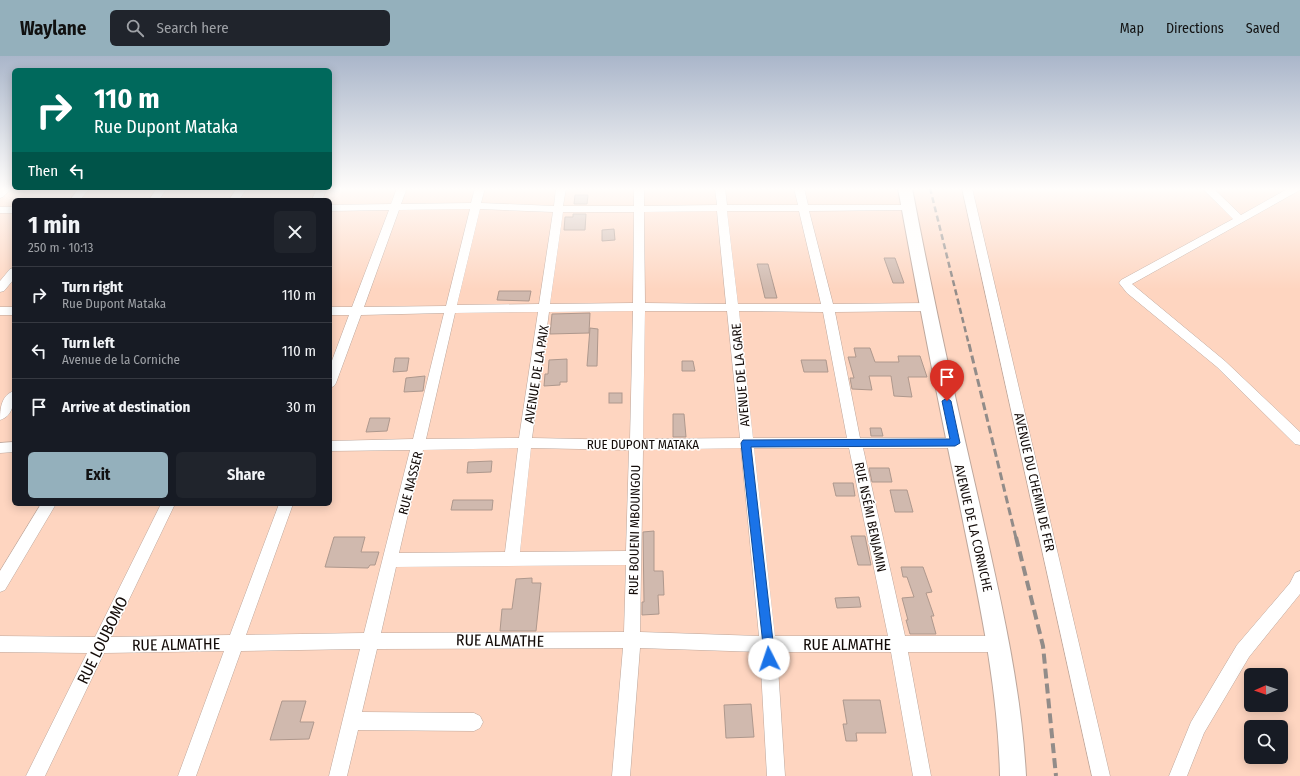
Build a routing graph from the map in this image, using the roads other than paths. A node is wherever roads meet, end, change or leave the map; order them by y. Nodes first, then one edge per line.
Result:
1 (391, 222) edge
2 (471, 222) edge
3 (556, 222) edge
4 (639, 222) edge
5 (724, 222) edge
6 (807, 222) edge
7 (911, 222) edge
8 (975, 222) edge
9 (1234, 222) edge
10 (12, 274) edge
11 (0, 288) edge
12 (638, 307) junction
13 (927, 307) junction
14 (452, 308) junction
15 (546, 308) junction
16 (733, 308) junction
17 (828, 308) junction
18 (0, 311) edge
19 (12, 311) edge
20 (332, 311) edge
21 (356, 311) junction
22 (332, 377) edge
23 (12, 399) edge
24 (0, 415) edge
25 (1300, 440) edge
26 (525, 443) junction
27 (746, 443) junction
28 (955, 443) junction
29 (855, 444) junction
30 (635, 445) junction
31 (332, 446) edge
32 (419, 446) junction
33 (12, 447) edge
34 (0, 448) edge
35 (48, 506) edge
36 (167, 506) edge
37 (285, 506) edge
38 (633, 558) junction
39 (512, 559) junction
40 (391, 560) junction
41 (1300, 578) edge
42 (0, 586) edge
43 (371, 640) junction
44 (632, 640) junction
45 (235, 643) junction
46 (898, 643) junction
47 (0, 644) edge
48 (768, 644) junction
49 (999, 644) junction
50 (100, 645) junction
51 (351, 721) junction
52 (474, 722) dead end
53 (35, 776) edge
54 (187, 776) edge
55 (338, 776) edge
56 (621, 776) edge
57 (776, 776) edge
58 (922, 776) edge
59 (1012, 776) edge
60 (1101, 776) edge
61 (1178, 776) edge

1 - 21 street
2 - 14 street, RUE NASSER
3 - 15 street, AVENUE DE LA PAIX
4 - 12 street, RUE BOUENI MBOUNGOU
5 - 16 street, AVENUE DE LA GARE
6 - 17 street, RUE NSÉMI BENJAMIN
7 - 13 street, AVENUE DE LA CORNICHE
8 - 60 street, AVENUE DU CHEMIN DE FER
9 - 25 street
10 - 11 street
12 - 15 street
12 - 16 street
12 - 30 street, RUE BOUENI MBOUNGOU
13 - 17 street
13 - 28 street, AVENUE DE LA CORNICHE
14 - 15 street
14 - 21 street
14 - 32 street, RUE NASSER
15 - 26 street, AVENUE DE LA PAIX
16 - 17 street
16 - 27 street, AVENUE DE LA GARE
17 - 29 street, RUE NSÉMI BENJAMIN
18 - 19 street
20 - 21 street
21 - 22 street
23 - 24 street
26 - 30 street, RUE DUPONT MATAKA
26 - 32 street, RUE DUPONT MATAKA
26 - 39 street, AVENUE DE LA PAIX
27 - 29 street, RUE DUPONT MATAKA
27 - 30 street, RUE DUPONT MATAKA
27 - 48 street, AVENUE DE LA GARE
28 - 29 street, RUE DUPONT MATAKA
28 - 49 street, AVENUE DE LA CORNICHE
29 - 46 street, RUE NSÉMI BENJAMIN
30 - 38 street, RUE BOUENI MBOUNGOU
31 - 32 street, RUE DUPONT MATAKA
32 - 40 street, RUE NASSER
33 - 34 street
35 - 42 street
36 - 50 street, RUE LOUBOMO
37 - 45 street
38 - 39 street
38 - 44 street, RUE BOUENI MBOUNGOU
39 - 40 street
40 - 43 street, RUE NASSER
41 - 61 street
43 - 44 street, RUE ALMATHE
43 - 45 street, RUE ALMATHE
43 - 51 street, RUE NASSER
44 - 48 street, RUE ALMATHE
44 - 56 street, RUE BOUENI MBOUNGOU
45 - 50 street, RUE ALMATHE
45 - 54 street
46 - 48 street, RUE ALMATHE
46 - 49 street, RUE ALMATHE
46 - 58 street, RUE NSÉMI BENJAMIN
47 - 50 street, RUE ALMATHE
48 - 57 street, AVENUE DE LA GARE
49 - 59 street, AVENUE DE LA CORNICHE
50 - 53 street, RUE LOUBOMO
51 - 52 street
51 - 55 street, RUE NASSER

